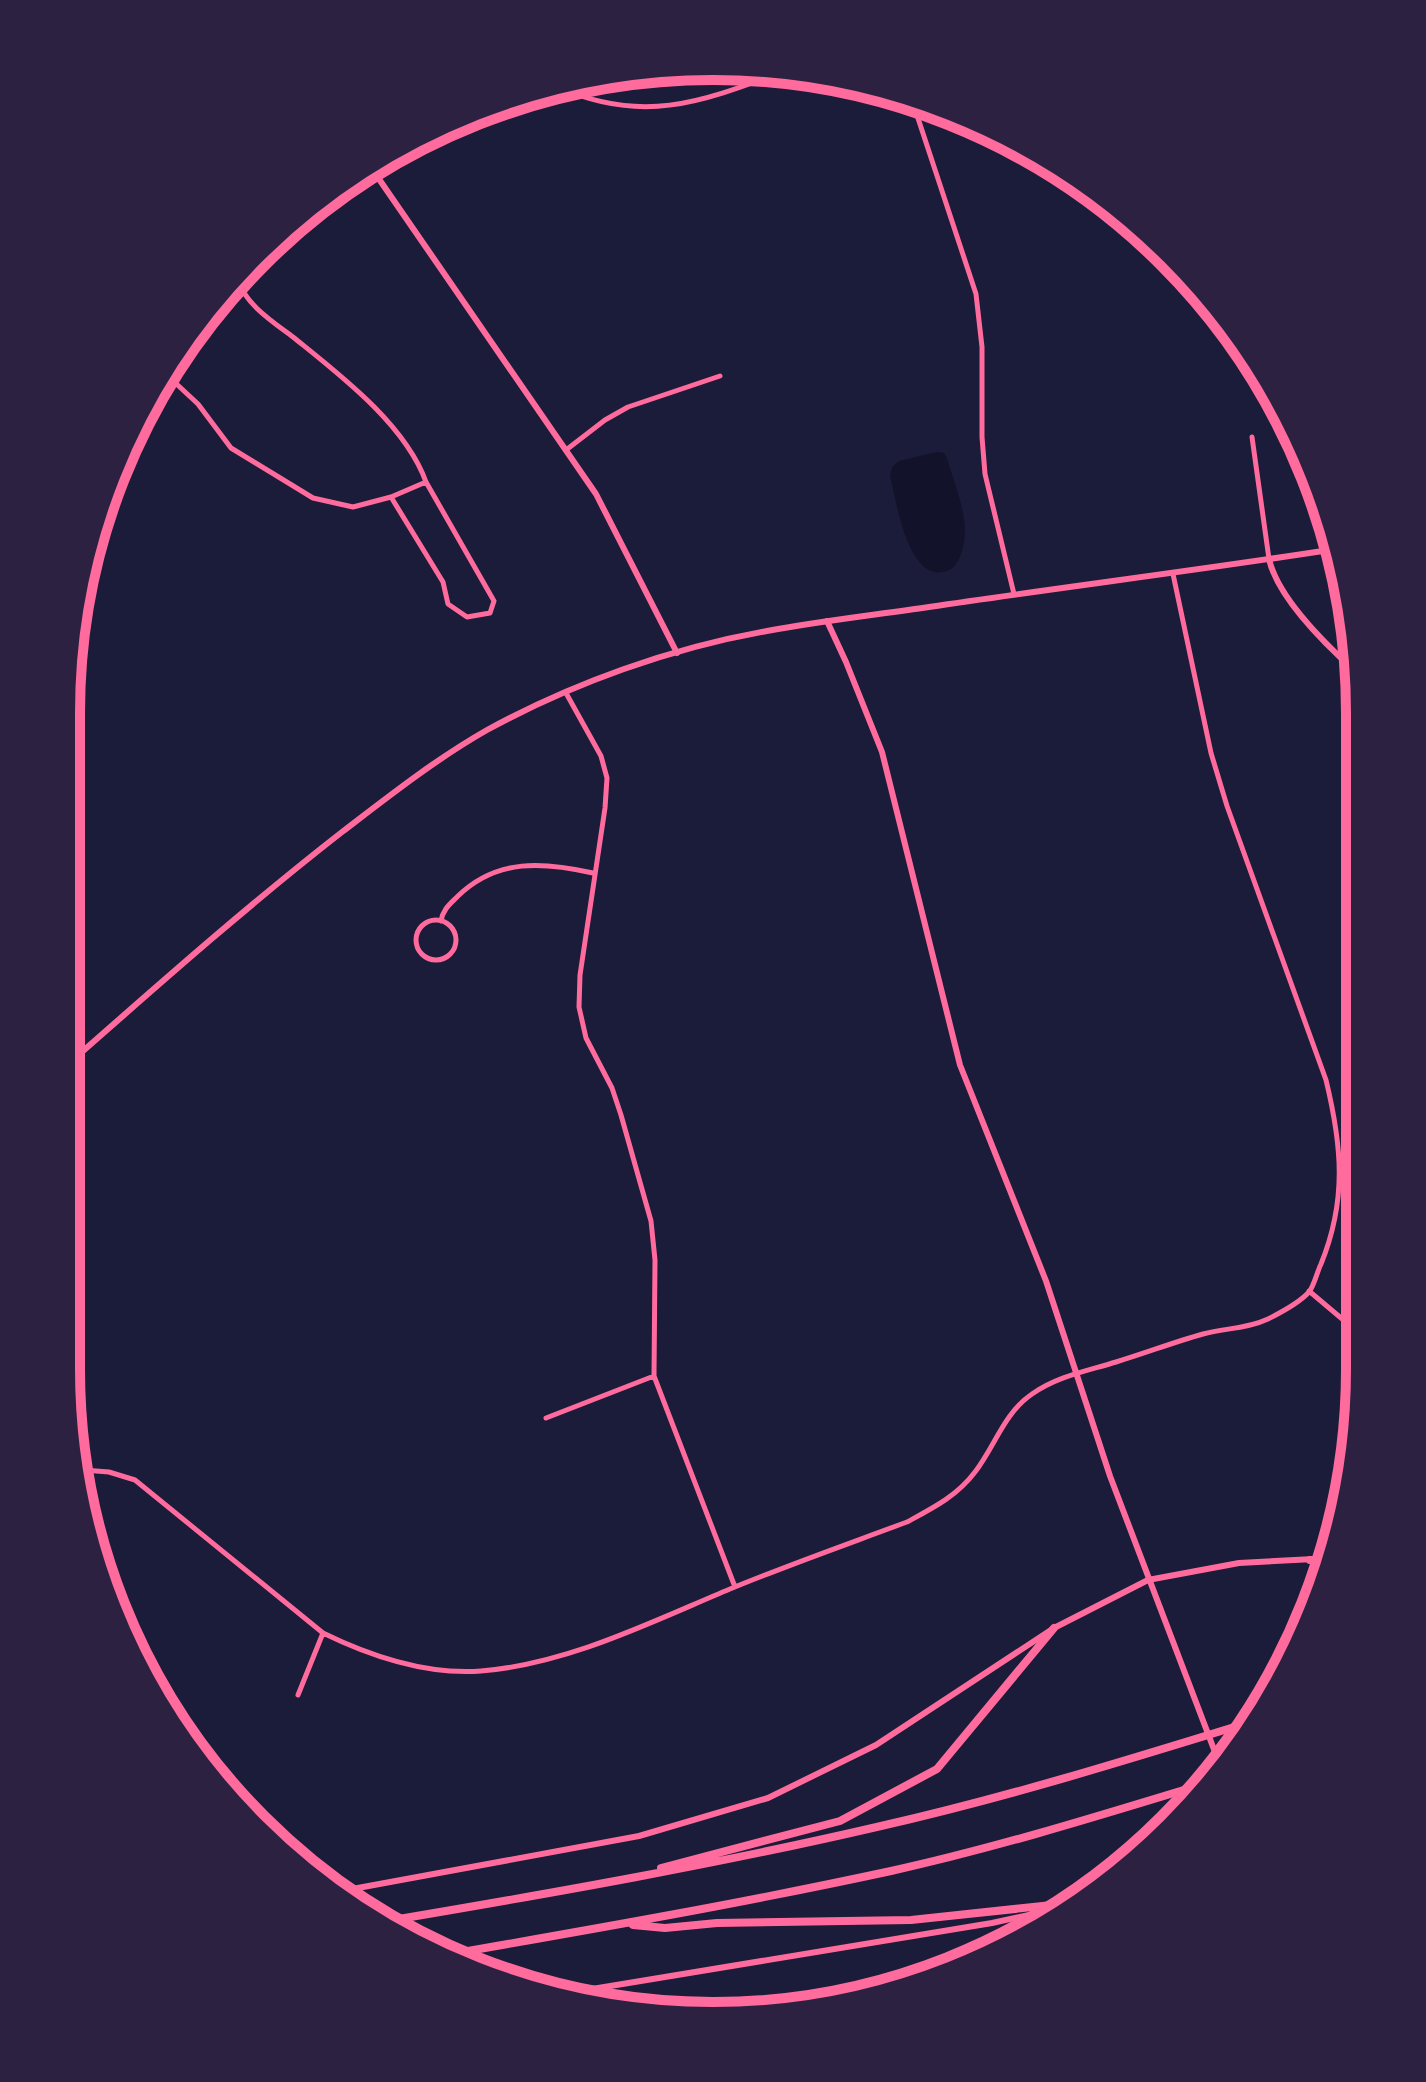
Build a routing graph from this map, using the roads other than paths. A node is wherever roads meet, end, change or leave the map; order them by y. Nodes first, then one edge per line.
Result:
1 (755, 81) edge
2 (576, 95) edge
3 (918, 115) edge
4 (378, 177) edge
5 (242, 290) edge
6 (720, 376) dead end
7 (174, 382) edge
8 (1252, 437) dead end
9 (566, 450) junction
10 (426, 482) junction
11 (391, 497) junction
12 (1324, 551) edge
13 (1269, 559) junction
14 (1173, 574) junction
15 (1014, 594) junction
16 (827, 621) junction
17 (677, 653) junction
18 (1344, 660) edge
19 (566, 693) junction
20 (593, 873) junction
21 (441, 921) junction
22 (80, 1054) edge
23 (1309, 1291) junction
24 (1346, 1322) edge
25 (1076, 1372) junction
26 (654, 1376) junction
27 (546, 1418) dead end
28 (88, 1470) edge
29 (1310, 1560) joint
30 (1316, 1560) edge
31 (1148, 1580) junction
32 (735, 1587) junction
33 (1054, 1628) junction
34 (323, 1633) junction
35 (298, 1695) dead end
36 (1235, 1727) edge
37 (1215, 1753) edge
38 (1186, 1789) edge
39 (586, 1888) junction
40 (353, 1889) edge
41 (1048, 1905) edge
42 (1036, 1913) edge
43 (400, 1919) edge
44 (621, 1924) junction
45 (465, 1951) edge
46 (588, 1990) edge

1 - 2 street
3 - 15 street
4 - 9 main road
5 - 10 street
6 - 9 street
7 - 11 street
8 - 13 street
9 - 17 main road
10 - 11 street
10 - 11 street
12 - 13 main road
13 - 14 main road
13 - 18 main road
14 - 15 main road
14 - 23 street
15 - 16 main road
16 - 17 main road
16 - 25 main road
17 - 19 main road
19 - 20 street
19 - 22 main road
20 - 21 street
20 - 26 street
21 - 21 street
23 - 24 street
23 - 25 street
25 - 31 main road
25 - 32 street
26 - 27 street
26 - 32 street
28 - 34 street
29 - 30 highway
29 - 31 main road
31 - 33 main road
31 - 37 main road
32 - 34 street
33 - 39 highway
33 - 40 main road
34 - 35 street
36 - 39 highway
38 - 44 highway
39 - 43 highway
41 - 44 highway
42 - 46 main road
44 - 45 highway

